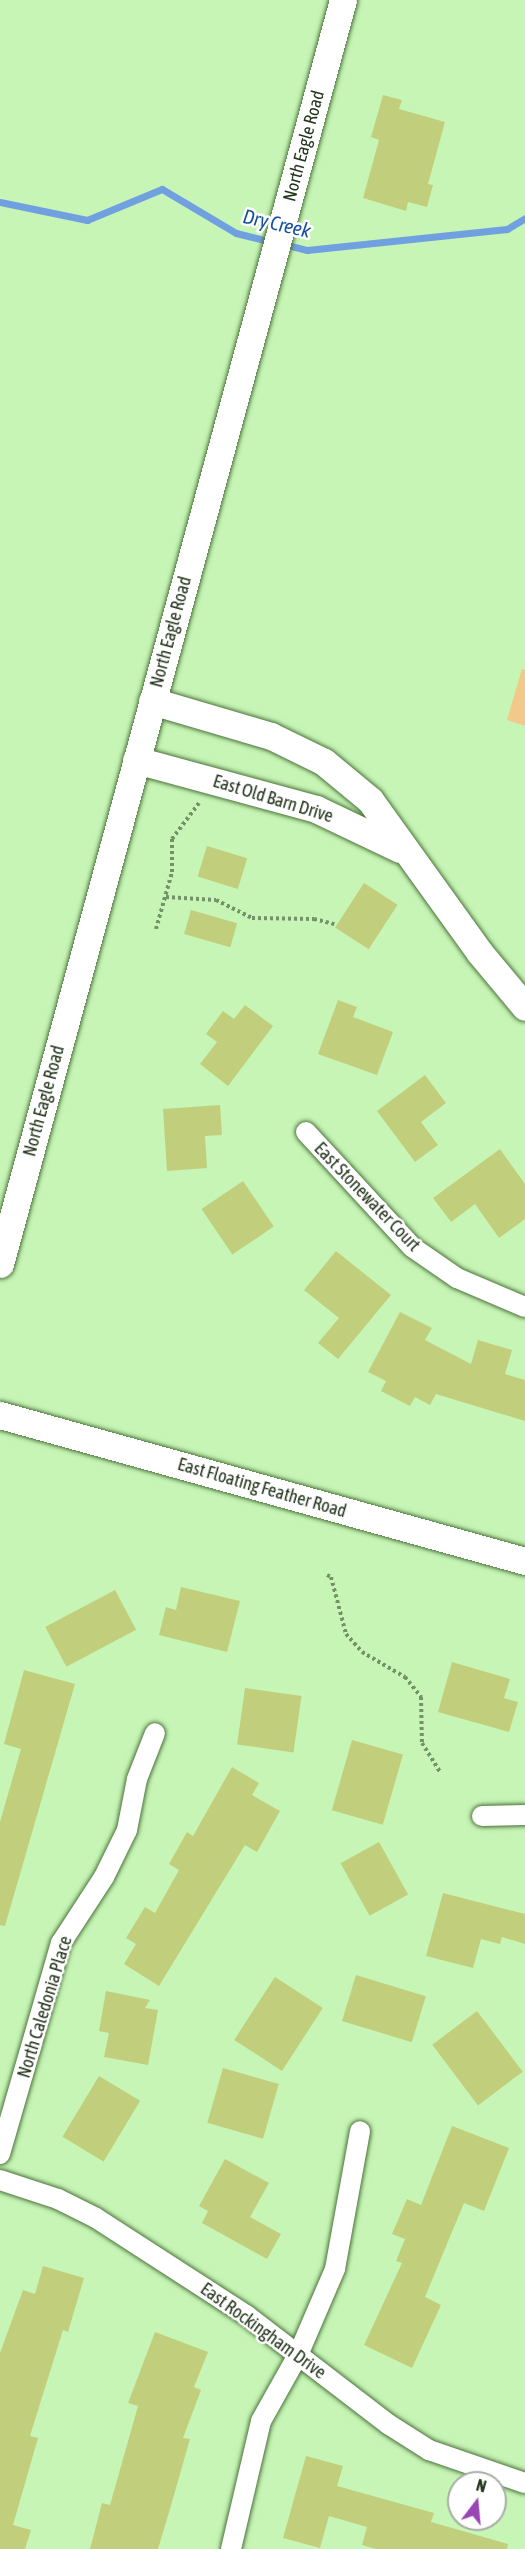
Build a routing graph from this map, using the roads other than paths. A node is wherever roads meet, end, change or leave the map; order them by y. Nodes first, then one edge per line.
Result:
1 (344, 0) edge
2 (152, 701) junction
3 (136, 760) junction
4 (404, 851) junction
5 (525, 1007) edge
6 (306, 1132) dead end
7 (0, 1264) edge
8 (525, 1307) edge
9 (0, 1416) edge
10 (525, 1561) edge
11 (156, 1732) dead end
12 (525, 1815) edge
13 (482, 1816) dead end
14 (360, 2131) dead end
15 (0, 2154) edge
16 (0, 2180) edge
17 (298, 2355) junction
18 (525, 2483) edge
19 (231, 2549) edge

1 - 2 main road, North Eagle Road
2 - 3 main road, North Eagle Road
2 - 4 main road, East Old Barn Drive
3 - 4 main road, East Old Barn Drive
3 - 7 main road, North Eagle Road
4 - 5 main road, East Old Barn Drive
6 - 8 street, East Stonewater Court
9 - 10 main road, East Floating Feather Road
11 - 15 street, North Caledonia Place
12 - 13 street
14 - 17 street
16 - 17 street, East Rockingham Drive
17 - 18 street, East Rockingham Drive
17 - 19 street

